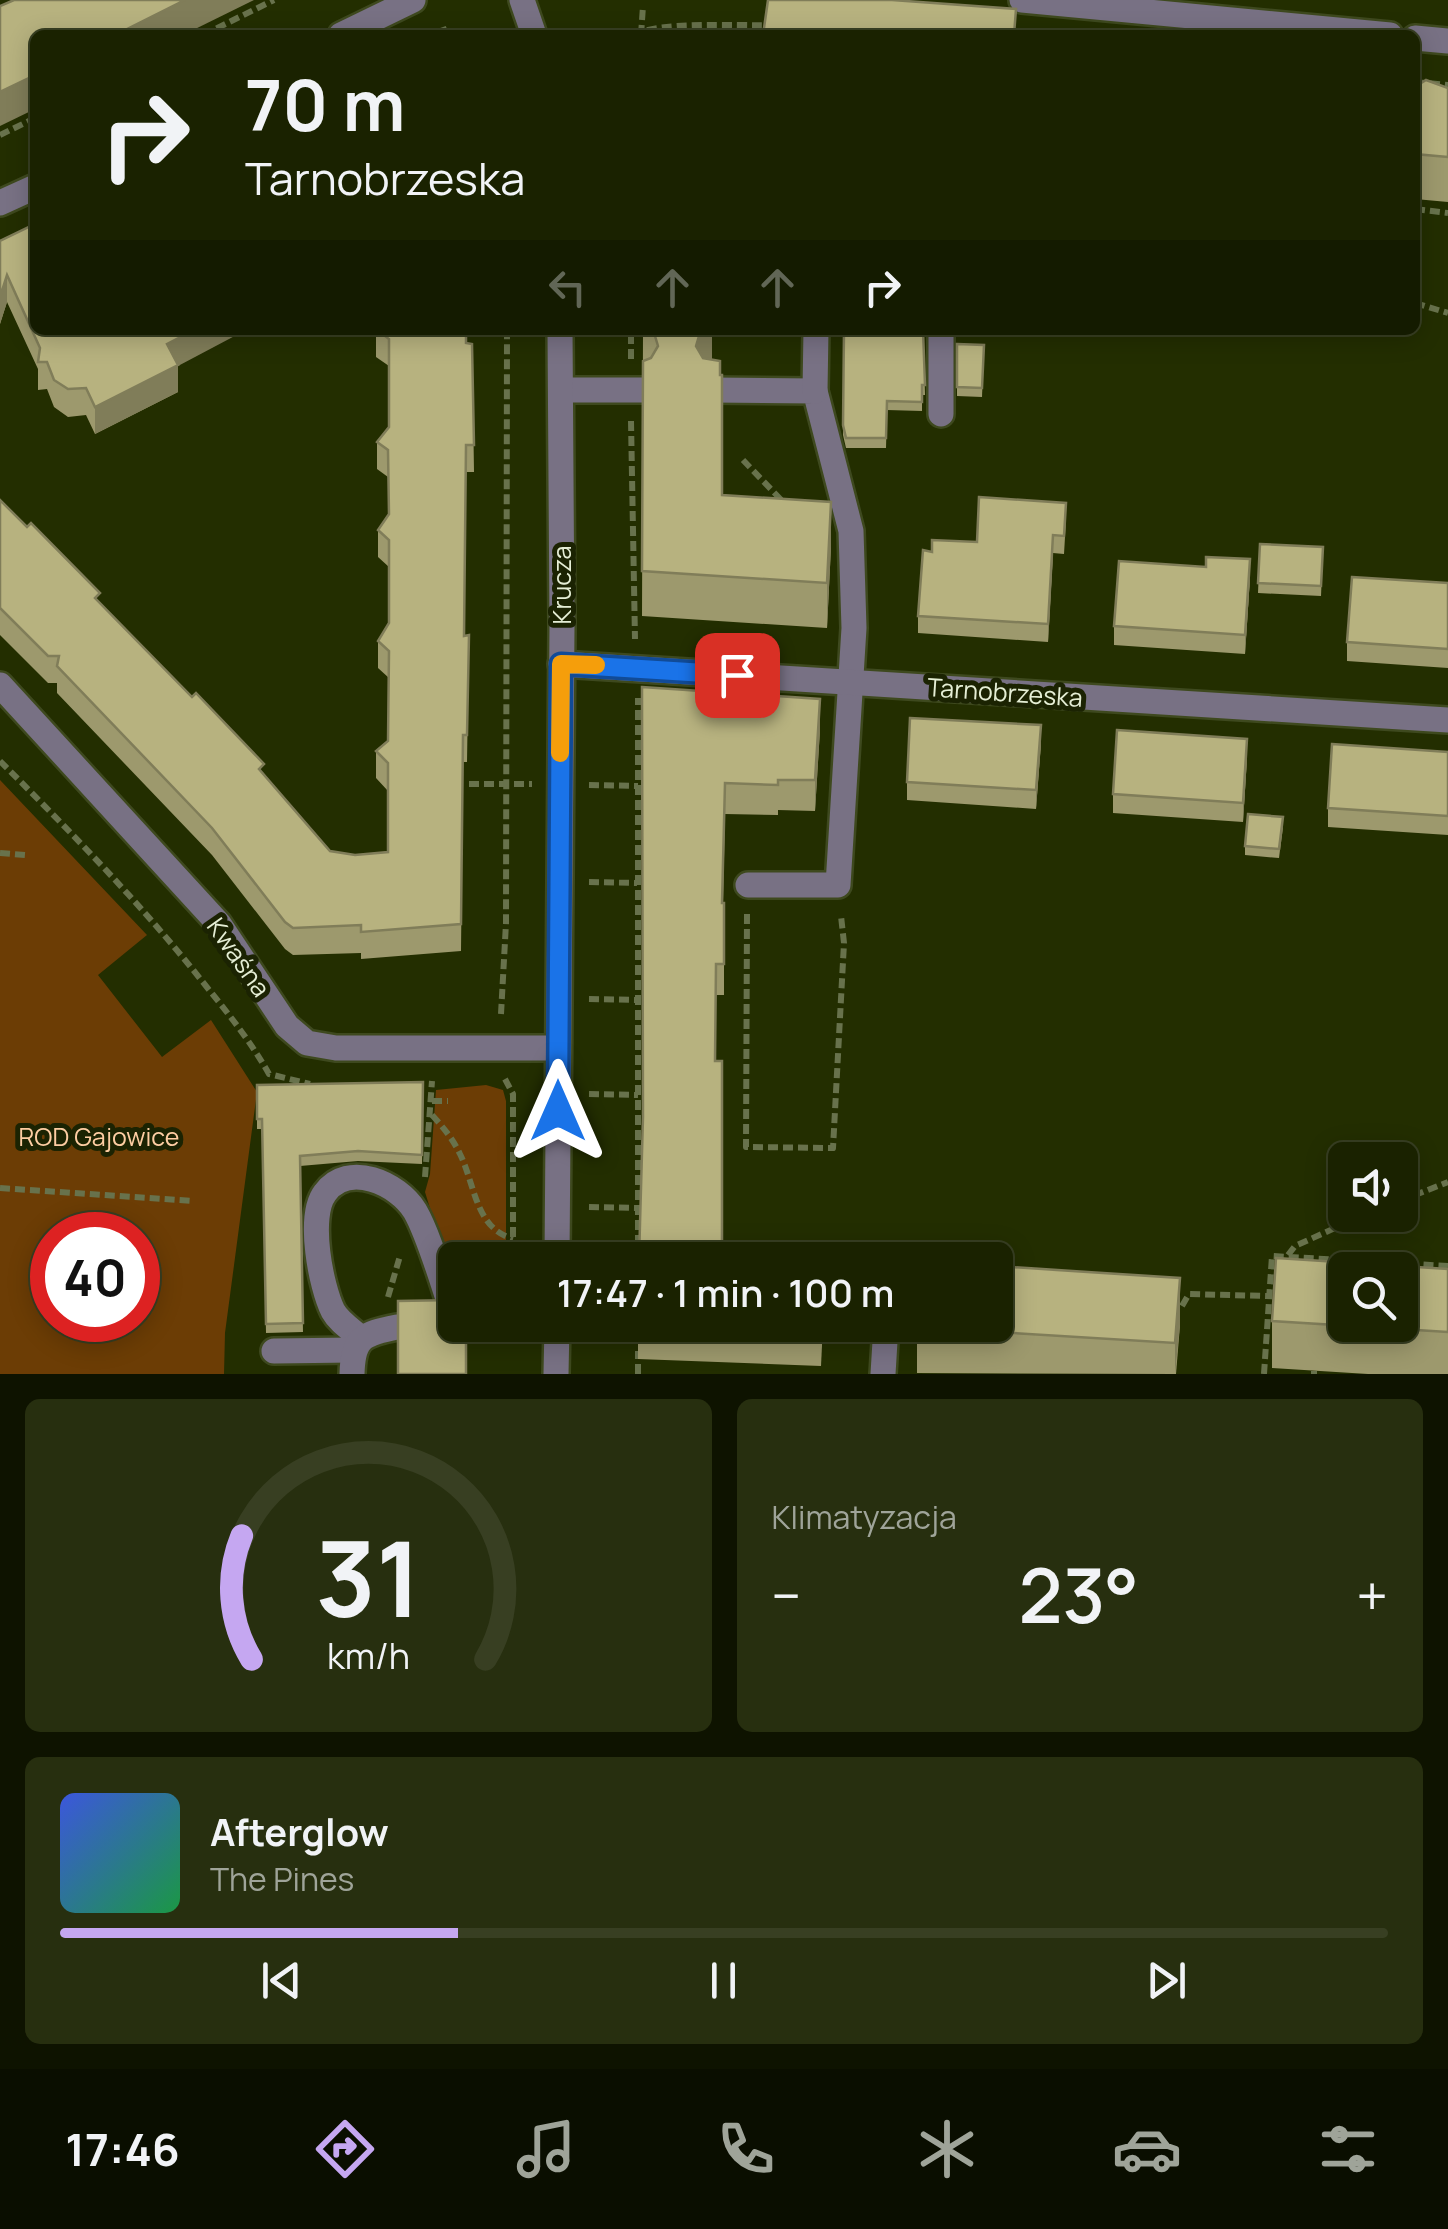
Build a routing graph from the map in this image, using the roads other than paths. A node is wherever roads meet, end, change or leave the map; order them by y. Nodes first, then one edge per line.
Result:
1 (413, 0) edge
2 (522, 0) edge
3 (1022, 0) edge
4 (351, 30) edge
5 (532, 30) edge
6 (1337, 30) edge
7 (1420, 39) edge
8 (1448, 42) edge
9 (30, 189) edge
10 (0, 204) edge
11 (560, 335) edge
12 (816, 335) edge
13 (941, 335) edge
14 (561, 390) junction
15 (636, 390) road end
16 (712, 390) edge
17 (814, 390) junction
18 (941, 414) dead end
19 (561, 664) junction
20 (850, 682) junction
21 (0, 686) edge
22 (1448, 720) edge
23 (748, 885) road end
24 (558, 1048) junction
25 (557, 1242) edge
26 (438, 1273) edge
27 (438, 1325) edge
28 (557, 1342) edge
29 (885, 1342) edge
30 (274, 1351) dead end
31 (355, 1354) edge
32 (556, 1374) edge
33 (883, 1374) edge

1 - 4 street
2 - 5 street
3 - 6 street
7 - 8 street
9 - 10 street
11 - 14 street, Krucza
12 - 17 street
13 - 18 street
14 - 15 street
14 - 19 street, Krucza
16 - 17 street
17 - 20 street
19 - 20 street, Tarnobrzeska
19 - 24 street, Krucza
20 - 22 street, Tarnobrzeska
20 - 23 street
21 - 24 street, Kwaśna
24 - 25 street, Krucza
26 - 31 street
27 - 31 street
28 - 32 street
29 - 33 street
30 - 31 street

